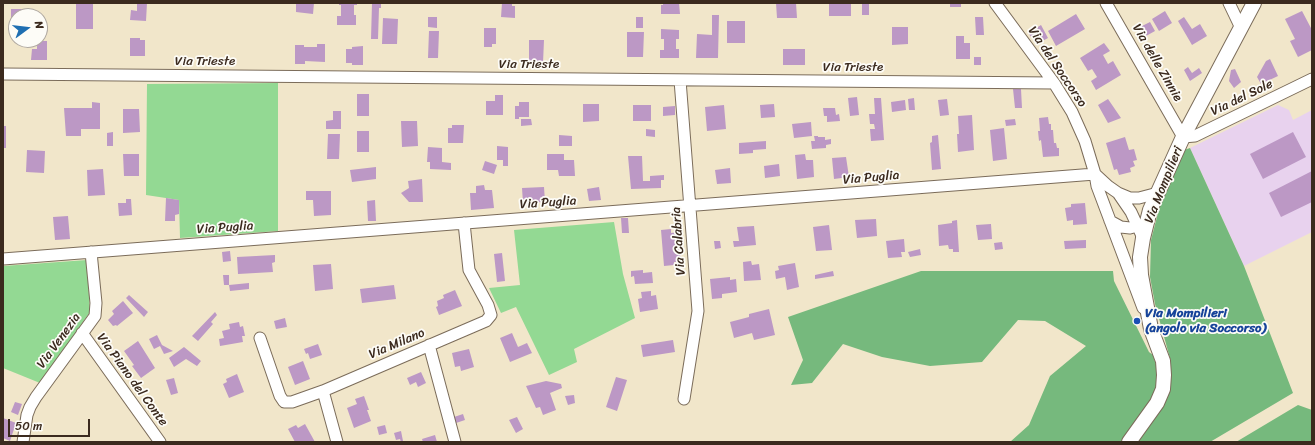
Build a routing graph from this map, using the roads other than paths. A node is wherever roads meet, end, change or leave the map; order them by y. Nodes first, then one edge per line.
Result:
1 (995, 3) edge
2 (1106, 3) edge
3 (1229, 3) edge
4 (1254, 3) edge
5 (1241, 28) junction
6 (3, 74) edge
7 (1312, 79) edge
8 (680, 80) junction
9 (1054, 83) junction
10 (1183, 137) junction
11 (1095, 174) junction
12 (1118, 193) junction
13 (1158, 193) junction
14 (690, 206) junction
15 (1110, 221) junction
16 (464, 223) junction
17 (1143, 230) junction
18 (91, 252) junction
19 (3, 259) edge
20 (1151, 329) junction
21 (82, 334) junction
22 (260, 338) dead end
23 (430, 345) junction
24 (323, 391) junction
25 (684, 399) dead end
26 (23, 442) edge
27 (160, 442) edge
28 (337, 442) edge
29 (455, 442) edge
30 (1129, 442) edge

1 - 9 street, Via del Soccorso
2 - 10 street, Via delle Zinnie
3 - 5 street
4 - 5 street, Via Mompilieri
5 - 10 street, Via Mompilieri
6 - 8 street, Via Trieste
7 - 10 street, Via del Sole
8 - 9 street, Via Trieste
8 - 14 street, Via Calabria
9 - 11 street, Via del Soccorso
10 - 13 street, Via Mompilieri
11 - 12 street
11 - 14 street, Via Puglia
11 - 15 street, Via del Soccorso
12 - 13 street
12 - 17 street
13 - 17 street, Via Mompilieri
14 - 16 street, Via Puglia
14 - 25 street, Via Calabria
15 - 17 street
15 - 20 street, Via del Soccorso
16 - 18 street, Via Puglia
16 - 23 street, Via Milano
17 - 20 street, Via Mompilieri
18 - 19 street, Via Puglia
18 - 21 street, Via Venezia
20 - 30 street, Via Mompilieri
21 - 26 street, Via Venezia
21 - 27 street, Via Piano del Conte
22 - 24 street, Via Milano
23 - 24 street, Via Milano
23 - 29 street
24 - 28 street

